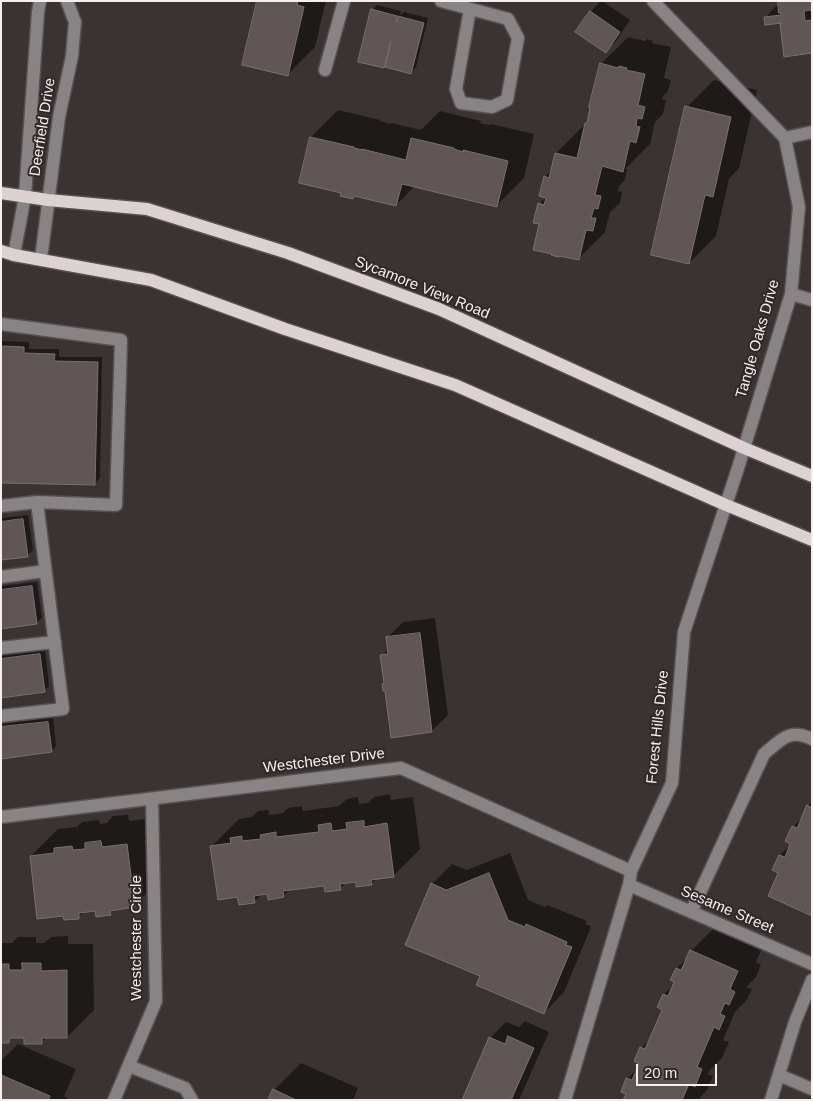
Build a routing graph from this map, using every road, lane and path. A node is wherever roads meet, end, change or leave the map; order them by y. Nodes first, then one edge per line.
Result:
1 (40, 1) edge
2 (67, 1) edge
3 (344, 1) edge
4 (441, 1) edge
5 (653, 1) edge
6 (470, 9) junction
7 (325, 70) dead end
8 (812, 132) edge
9 (785, 138) junction
10 (1, 192) edge
11 (25, 196) junction
12 (48, 200) junction
13 (1, 251) edge
14 (14, 255) junction
15 (41, 259) junction
16 (791, 294) junction
17 (812, 300) edge
18 (1, 324) edge
19 (744, 448) junction
20 (738, 468) joint
21 (812, 476) edge
22 (37, 502) junction
23 (726, 505) junction
24 (1, 506) edge
25 (812, 540) edge
26 (46, 571) junction
27 (1, 577) edge
28 (55, 642) junction
29 (1, 648) edge
30 (1, 716) edge
31 (812, 739) edge
32 (152, 799) junction
33 (1, 817) edge
34 (631, 870) junction
35 (629, 885) junction
36 (691, 912) junction
37 (812, 964) edge
38 (812, 980) edge
39 (129, 1066) junction
40 (779, 1075) junction
41 (812, 1089) edge
42 (114, 1100) edge
43 (192, 1100) edge
44 (565, 1100) edge
45 (771, 1100) edge

1 - 11 street, Deerfield Drive
2 - 12 street, Deerfield Drive
3 - 7 street
4 - 6 street
5 - 9 street
6 - 6 street
8 - 9 street
9 - 16 street, Tangle Oaks Drive
10 - 11 main road, Sycamore View Road
11 - 12 main road, Sycamore View Road
11 - 14 street, Deerfield Drive
12 - 15 street, Deerfield Drive
12 - 19 main road, Sycamore View Road
13 - 14 main road
14 - 15 main road
15 - 23 main road
16 - 17 street
16 - 19 street, Tangle Oaks Drive
18 - 22 street
19 - 20 street, Tangle Oaks Drive
19 - 21 main road, Sycamore View Road
20 - 23 street, Forest Hills Drive
22 - 24 street
22 - 26 street
23 - 25 main road
23 - 34 street, Forest Hills Drive
26 - 27 street
26 - 28 street
28 - 29 street
28 - 30 street
31 - 36 street
32 - 33 street, Westchester Drive
32 - 34 street, Westchester Drive
32 - 39 street, Westchester Circle
34 - 35 street, Forest Hills Drive
35 - 36 street, Sesame Street
35 - 44 street, Forest Hills Drive
36 - 37 street, Sesame Street
38 - 40 street
39 - 42 street, Westchester Circle
39 - 43 street
40 - 41 street
40 - 45 street

